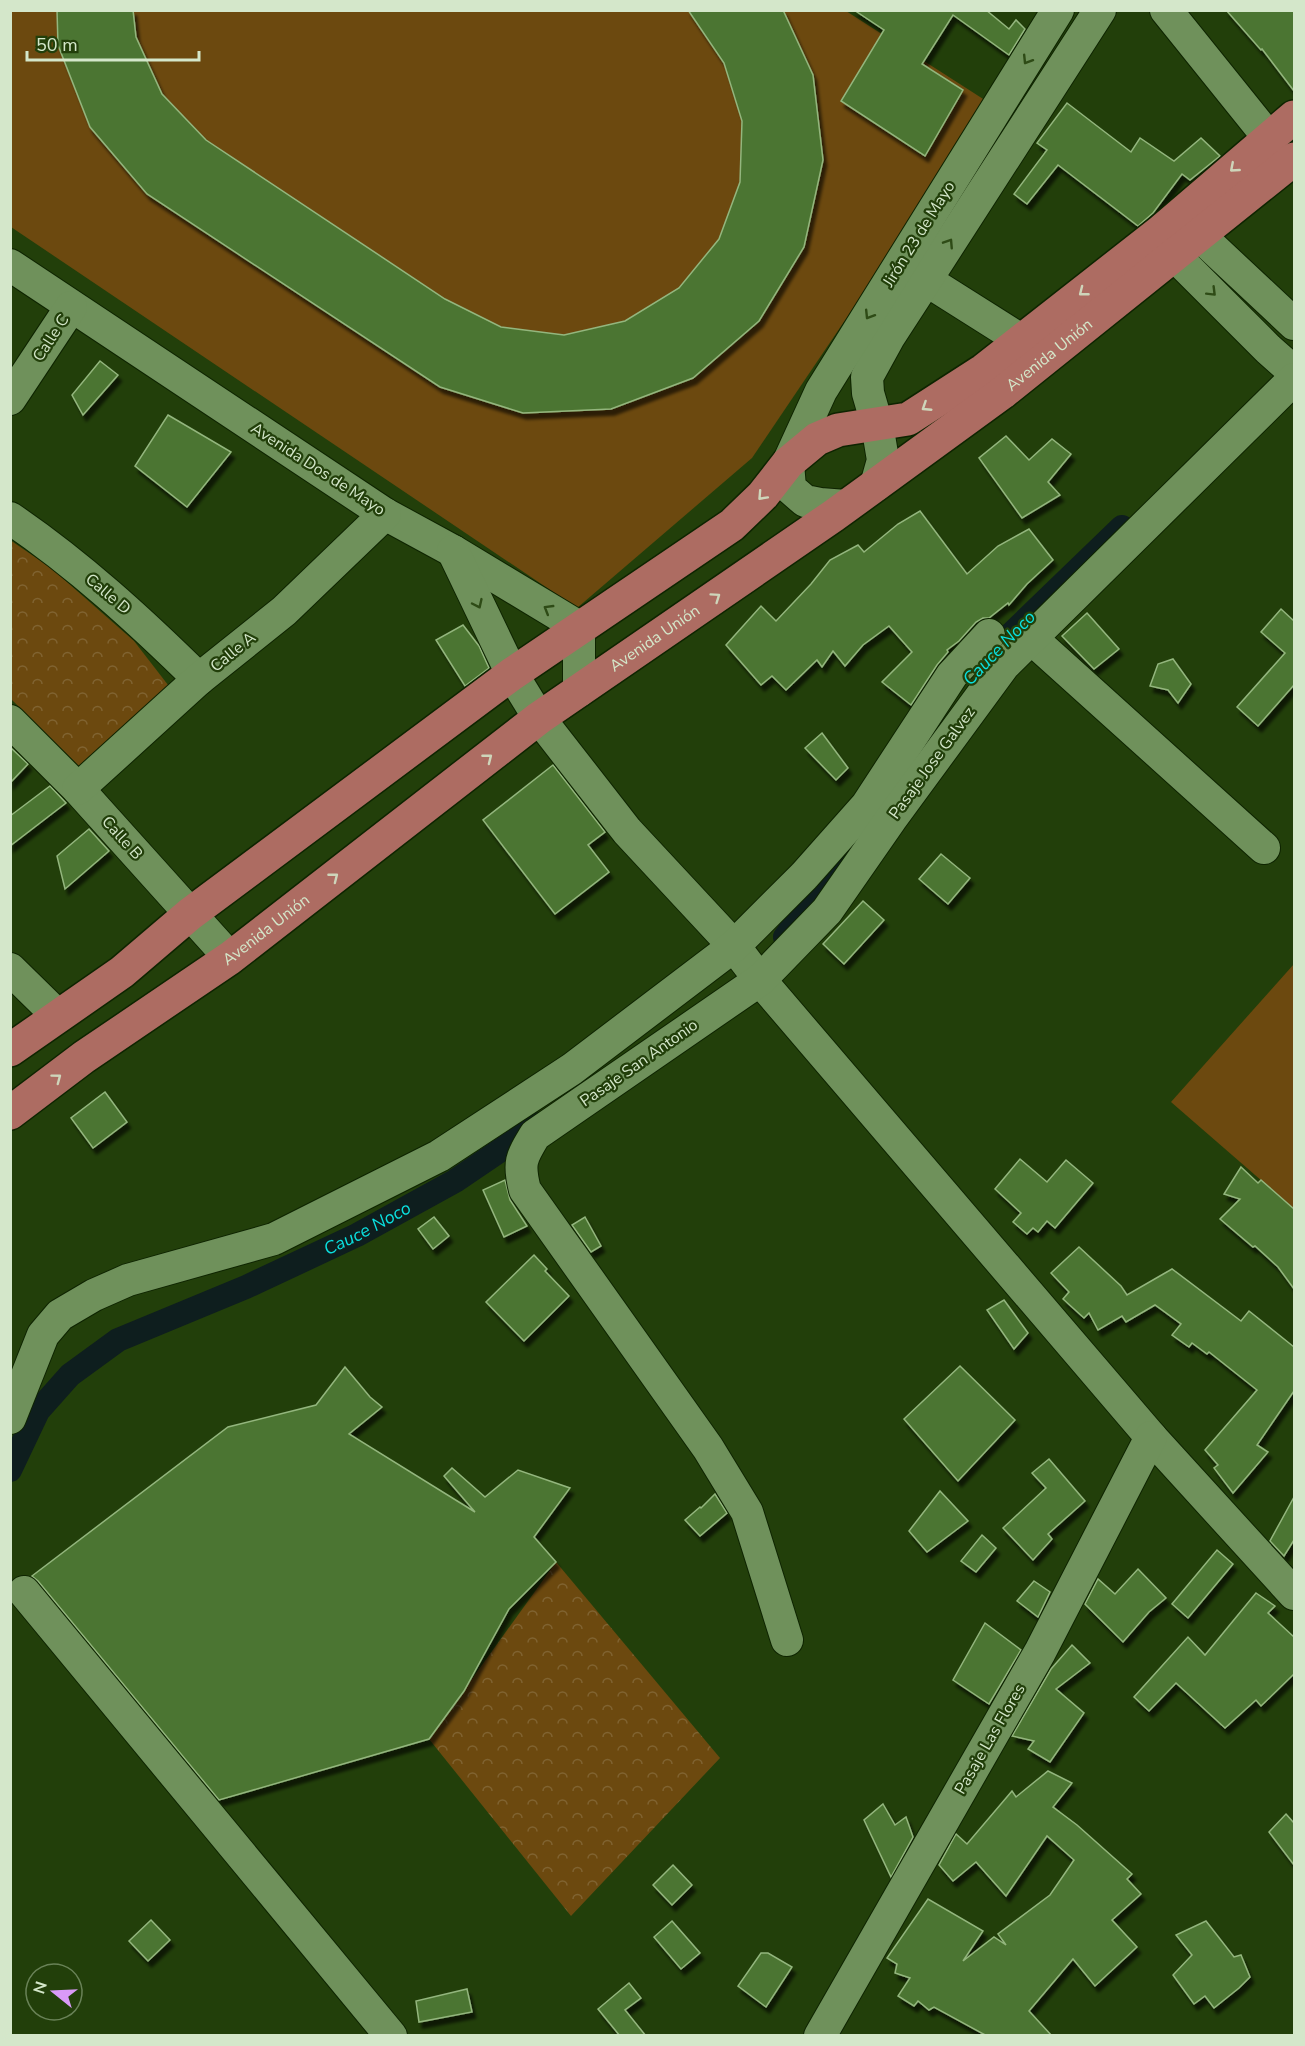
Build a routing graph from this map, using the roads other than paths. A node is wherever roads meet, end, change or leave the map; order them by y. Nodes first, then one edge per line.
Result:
1 (1058, 10) edge
2 (1100, 10) edge
3 (1166, 10) edge
4 (1294, 117) edge
5 (1269, 138) junction
6 (1294, 159) edge
7 (1179, 235) junction
8 (10, 265) edge
9 (926, 280) junction
10 (71, 307) junction
11 (1294, 324) edge
12 (1021, 340) junction
13 (1294, 372) edge
14 (1294, 379) edge
15 (10, 399) edge
16 (877, 424) junction
17 (788, 463) junction
18 (876, 485) junction
19 (846, 506) junction
20 (385, 514) junction
21 (10, 518) edge
22 (453, 551) junction
23 (579, 627) junction
24 (989, 635) dead end
25 (1031, 638) junction
26 (512, 674) junction
27 (199, 679) junction
28 (579, 692) junction
29 (539, 718) junction
30 (10, 721) edge
31 (78, 789) junction
32 (1264, 848) dead end
33 (190, 914) junction
34 (734, 946) junction
35 (231, 958) junction
36 (10, 969) edge
37 (760, 980) junction
38 (58, 1016) junction
39 (10, 1050) edge
40 (10, 1113) edge
41 (10, 1418) edge
42 (1151, 1437) junction
43 (24, 1592) dead end
44 (1294, 1594) edge
45 (787, 1640) dead end
46 (391, 2036) edge
47 (820, 2036) edge

1 -> 17 street, Jirón 23 de Mayo
9 -> 2 street, Jirón 23 de Mayo
3 - 5 street
4 - 5 main road, Avenida Unión
5 -> 7 main road, Avenida Unión
6 - 7 main road, Avenida Unión
7 - 11 street
7 -> 12 main road, Avenida Unión
7 -> 13 street
7 - 18 main road, Avenida Unión
8 - 10 street, Avenida Dos de Mayo
9 - 12 street
9 - 16 street, Jirón 23 de Mayo
10 - 15 street, Calle C
10 - 20 street, Avenida Dos de Mayo
12 -> 16 main road, Avenida Unión
14 - 25 street, Pasaje Jose Galvez
16 - 17 main road, Avenida Unión
16 - 18 street
17 - 19 street
17 -> 23 main road, Avenida Unión
18 - 19 main road, Avenida Unión
28 -> 19 main road, Avenida Unión
20 - 22 street, Avenida Dos de Mayo
20 - 27 street, Calle A
21 - 27 street, Calle D
23 -> 22 street, Avenida Dos de Mayo
22 -> 26 street
23 - 26 main road, Avenida Unión
23 - 28 street
24 - 34 street
25 - 32 street
25 - 37 street, Pasaje Jose Galvez
26 - 29 street
26 - 33 main road, Avenida Unión
27 - 31 street, Calle A
28 - 29 main road, Avenida Unión
29 - 34 street
35 -> 29 main road, Avenida Unión
30 - 31 street, Calle B
31 - 33 street, Calle B
33 - 35 street, Calle B
33 - 38 main road, Avenida Unión
34 - 37 street
34 - 41 street
40 -> 35 main road, Avenida Unión
36 - 38 street
37 - 42 street
37 - 45 street, Pasaje San Antonio
38 - 39 main road, Avenida Unión
42 - 44 street
42 - 47 street, Pasaje Las Flores
43 - 46 street

